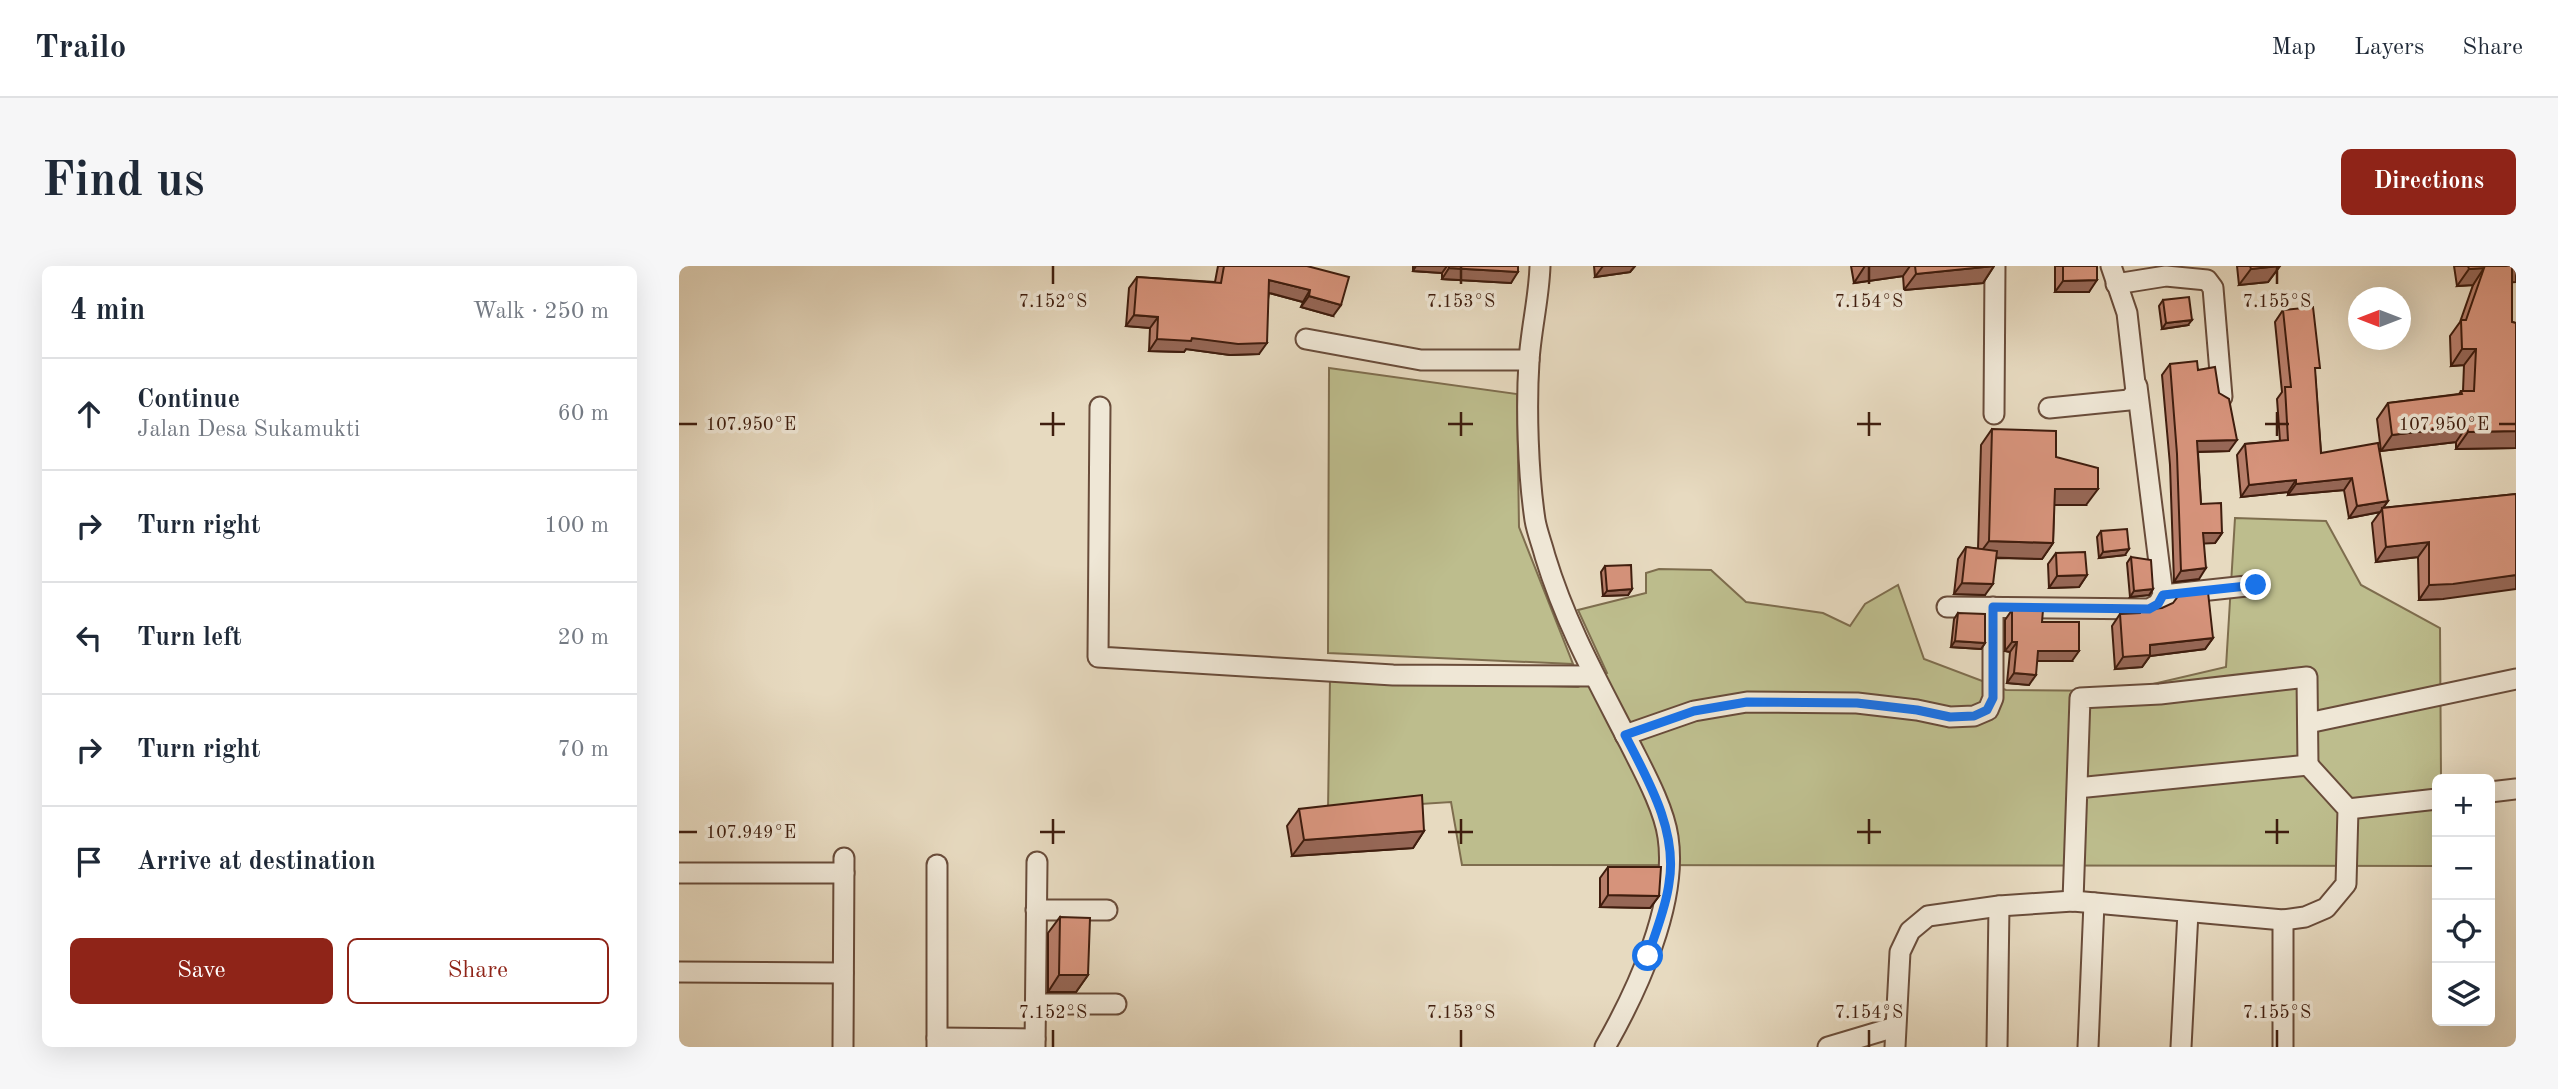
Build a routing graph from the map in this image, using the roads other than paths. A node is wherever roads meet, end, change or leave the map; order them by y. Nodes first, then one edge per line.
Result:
1 (1540, 266) edge
2 (1995, 266) edge
3 (2113, 275) edge
4 (1306, 339) dead end
5 (1529, 360) junction
6 (2137, 386) junction
7 (2222, 397) edge
8 (1100, 407) dead end
9 (2049, 408) dead end
10 (1994, 414) dead end
11 (2256, 585) dead end
12 (2163, 595) junction
13 (1947, 607) dead end
14 (1993, 607) junction
15 (1593, 676) junction
16 (2516, 679) edge
17 (2308, 723) junction
18 (1625, 735) junction
19 (2308, 765) junction
20 (2077, 788) junction
21 (2516, 789) edge
22 (2495, 791) edge
23 (2432, 800) edge
24 (2347, 809) junction
25 (1037, 862) dead end
26 (937, 865) dead end
27 (679, 873) edge
28 (2073, 901) junction
29 (2094, 903) junction
30 (1999, 906) junction
31 (1036, 909) junction
32 (1107, 910) dead end
33 (2188, 912) junction
34 (2283, 920) junction
35 (679, 972) edge
36 (843, 973) junction
37 (1036, 1004) junction
38 (1116, 1004) dead end
39 (1895, 1027) junction
40 (937, 1043) edge
41 (1035, 1043) edge
42 (843, 1047) edge
43 (1605, 1047) edge
44 (1828, 1047) edge
45 (1895, 1047) edge
46 (1997, 1047) edge
47 (2088, 1047) edge
48 (2181, 1047) edge
49 (2283, 1047) edge

1 - 5 street
2 - 10 street
3 - 6 street
3 - 7 street
4 - 5 street
5 - 15 street
6 - 9 street
6 - 12 street
8 - 15 street
11 - 12 street
12 - 14 street
13 - 14 street
14 - 18 street
15 - 18 street
16 - 17 street
17 - 19 street
17 - 20 street
18 - 43 street
19 - 20 street
19 - 24 street
20 - 28 street
21 - 22 street
23 - 24 street
24 - 34 street
25 - 31 street
26 - 40 street
27 - 36 street
28 - 29 street
28 - 30 street
29 - 33 street
29 - 47 street
30 - 39 street
30 - 46 street
31 - 32 street
31 - 37 street
33 - 34 street
33 - 48 street
34 - 49 street
35 - 36 street
36 - 42 street
37 - 38 street
37 - 41 street
39 - 44 street
39 - 45 street
40 - 41 street

